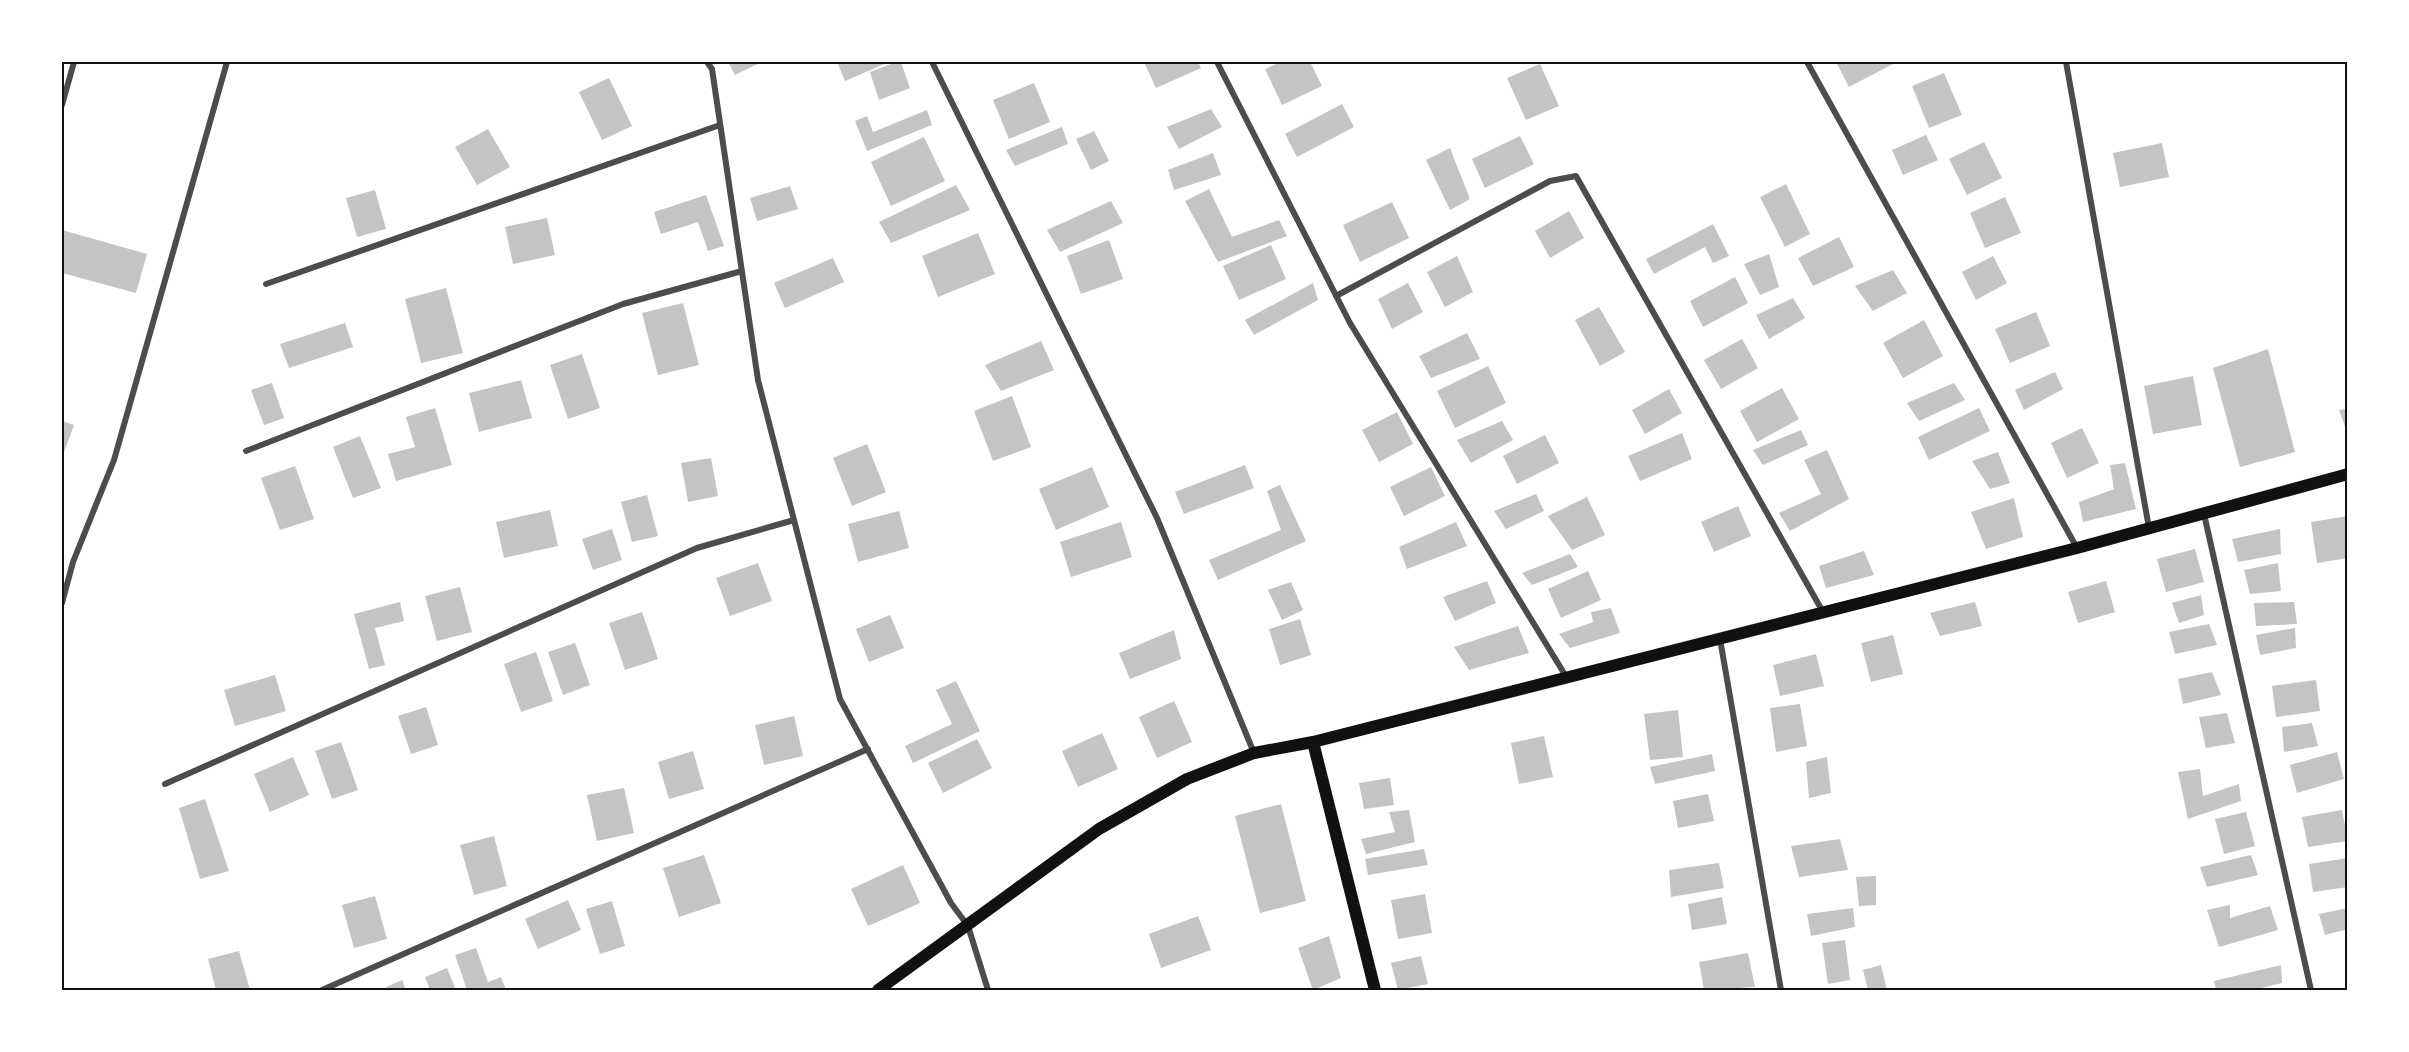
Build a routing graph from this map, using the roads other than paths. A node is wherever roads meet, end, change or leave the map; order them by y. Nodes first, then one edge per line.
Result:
1 (74, 62) edge
2 (227, 62) edge
3 (707, 62) edge
4 (932, 62) edge
5 (1217, 62) edge
6 (1807, 62) edge
7 (2066, 62) edge
8 (62, 105) edge
9 (720, 125) junction
10 (742, 270) junction
11 (266, 284) dead end
12 (1336, 296) junction
13 (246, 451) dead end
14 (2348, 474) edge
15 (2204, 513) junction
16 (794, 520) junction
17 (2149, 528) junction
18 (2077, 548) junction
19 (62, 603) edge
20 (1824, 612) junction
21 (1719, 639) junction
22 (1568, 678) junction
23 (1313, 742) junction
24 (868, 749) junction
25 (1254, 753) junction
26 (165, 784) dead end
27 (968, 926) junction
28 (321, 990) edge
29 (878, 990) edge
30 (988, 990) edge
31 (1375, 990) edge
32 (1781, 990) edge
33 (2311, 990) edge

1 - 8 street
2 - 19 street
3 - 9 street
4 - 25 street
5 - 12 street
6 - 18 street
7 - 17 street
9 - 10 street
9 - 11 street
10 - 13 street
10 - 16 street
12 - 20 street
12 - 22 street
14 - 15 main road
15 - 17 main road
15 - 33 street
16 - 24 street
16 - 26 street
17 - 18 main road
18 - 20 main road
20 - 21 main road
21 - 22 main road
21 - 32 street
22 - 23 main road
23 - 25 main road
23 - 31 main road
24 - 27 street
24 - 28 street
25 - 27 main road
27 - 29 main road
27 - 30 street

